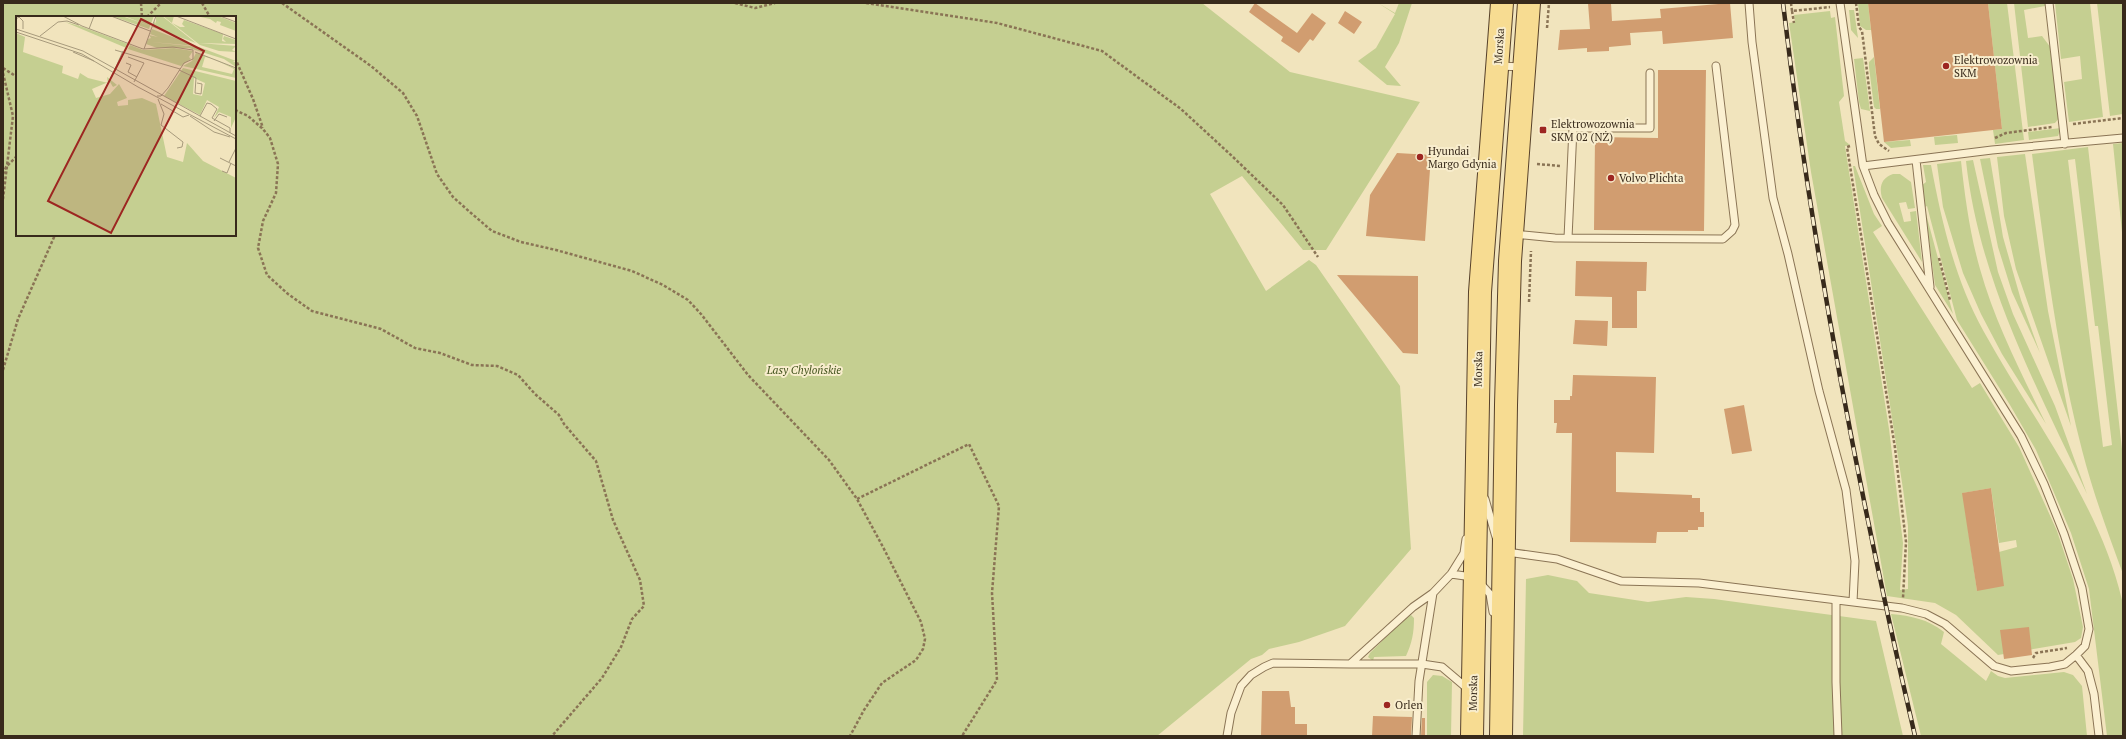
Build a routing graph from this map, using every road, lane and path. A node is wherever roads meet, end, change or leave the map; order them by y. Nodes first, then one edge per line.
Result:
1 (141, 3) edge
2 (160, 3) edge
3 (202, 3) edge
4 (282, 3) edge
5 (735, 3) edge
6 (775, 3) edge
7 (866, 3) edge
8 (1502, 3) edge
9 (1528, 3) edge
10 (1549, 3) edge
11 (1749, 3) edge
12 (1791, 3) edge
13 (1840, 3) edge
14 (1856, 3) edge
15 (2049, 3) edge
16 (1821, 8) dead end
17 (1792, 11) junction
18 (142, 16) edge
19 (148, 16) edge
20 (209, 16) edge
21 (1794, 23) dead end
22 (1547, 34) dead end
23 (236, 60) edge
24 (1497, 66) junction
25 (1716, 66) dead end
26 (1524, 67) junction
27 (3, 68) edge
28 (3, 73) edge
29 (1650, 73) dead end
30 (16, 76) edge
31 (236, 110) edge
32 (263, 129) junction
33 (2123, 138) edge
34 (1861, 142) junction
35 (2065, 144) junction
36 (1537, 156) dead end
37 (16, 157) edge
38 (1913, 160) junction
39 (1537, 164) junction
40 (1863, 166) junction
41 (6, 167) junction
42 (1571, 167) junction
43 (1536, 172) dead end
44 (3, 174) edge
45 (3, 199) edge
46 (1522, 234) junction
47 (55, 236) edge
48 (1568, 238) junction
49 (1318, 257) dead end
50 (1930, 290) junction
51 (1529, 307) dead end
52 (3, 370) edge
53 (1476, 466) junction
54 (857, 499) junction
55 (1503, 552) junction
56 (1451, 574) junction
57 (1475, 577) junction
58 (1905, 590) dead end
59 (1433, 593) junction
60 (1836, 600) junction
61 (1853, 602) junction
62 (2085, 644) junction
63 (2076, 655) junction
64 (2026, 658) dead end
65 (1350, 664) junction
66 (1422, 664) junction
67 (1502, 665) junction
68 (1473, 693) junction
69 (552, 736) edge
70 (850, 736) edge
71 (962, 736) edge
72 (1227, 736) edge
73 (1416, 736) edge
74 (1472, 736) edge
75 (1501, 736) edge
76 (1838, 736) edge
77 (2099, 736) edge

1 - 18 path
2 - 19 path
3 - 20 path
4 - 54 path
5 - 6 path
7 - 49 path
8 - 24 main road, Morska
9 - 26 main road
10 - 22 path
11 - 61 lane
12 - 17 path
13 - 34 lane
14 - 38 path
15 - 35 lane
16 - 17 path
17 - 21 path
23 - 32 path
24 - 26 lane
24 - 53 main road, Morska
25 - 48 lane
26 - 46 main road
27 - 30 path
28 - 41 path
29 - 42 lane
31 - 32 path
32 - 69 path
33 - 35 lane
34 - 40 lane
34 - 58 path
35 - 38 lane
36 - 39 path
37 - 41 path
38 - 40 lane
38 - 50 lane
39 - 42 path
39 - 43 path
40 - 50 lane
41 - 44 path
41 - 45 path
42 - 48 lane
46 - 48 lane
46 - 51 path
46 - 55 main road
47 - 52 path
50 - 62 lane
53 - 55 lane
53 - 56 lane
53 - 57 main road, Morska
54 - 70 path
54 - 71 path
55 - 60 lane
55 - 67 main road
56 - 57 lane
56 - 59 lane
57 - 67 lane
57 - 68 main road, Morska
59 - 65 lane
59 - 66 lane
60 - 61 lane
60 - 76 lane
61 - 63 lane
62 - 63 lane
62 - 64 path
63 - 77 lane
65 - 66 lane
65 - 72 lane
66 - 68 lane
66 - 73 lane
67 - 75 main road
68 - 74 main road, Morska

